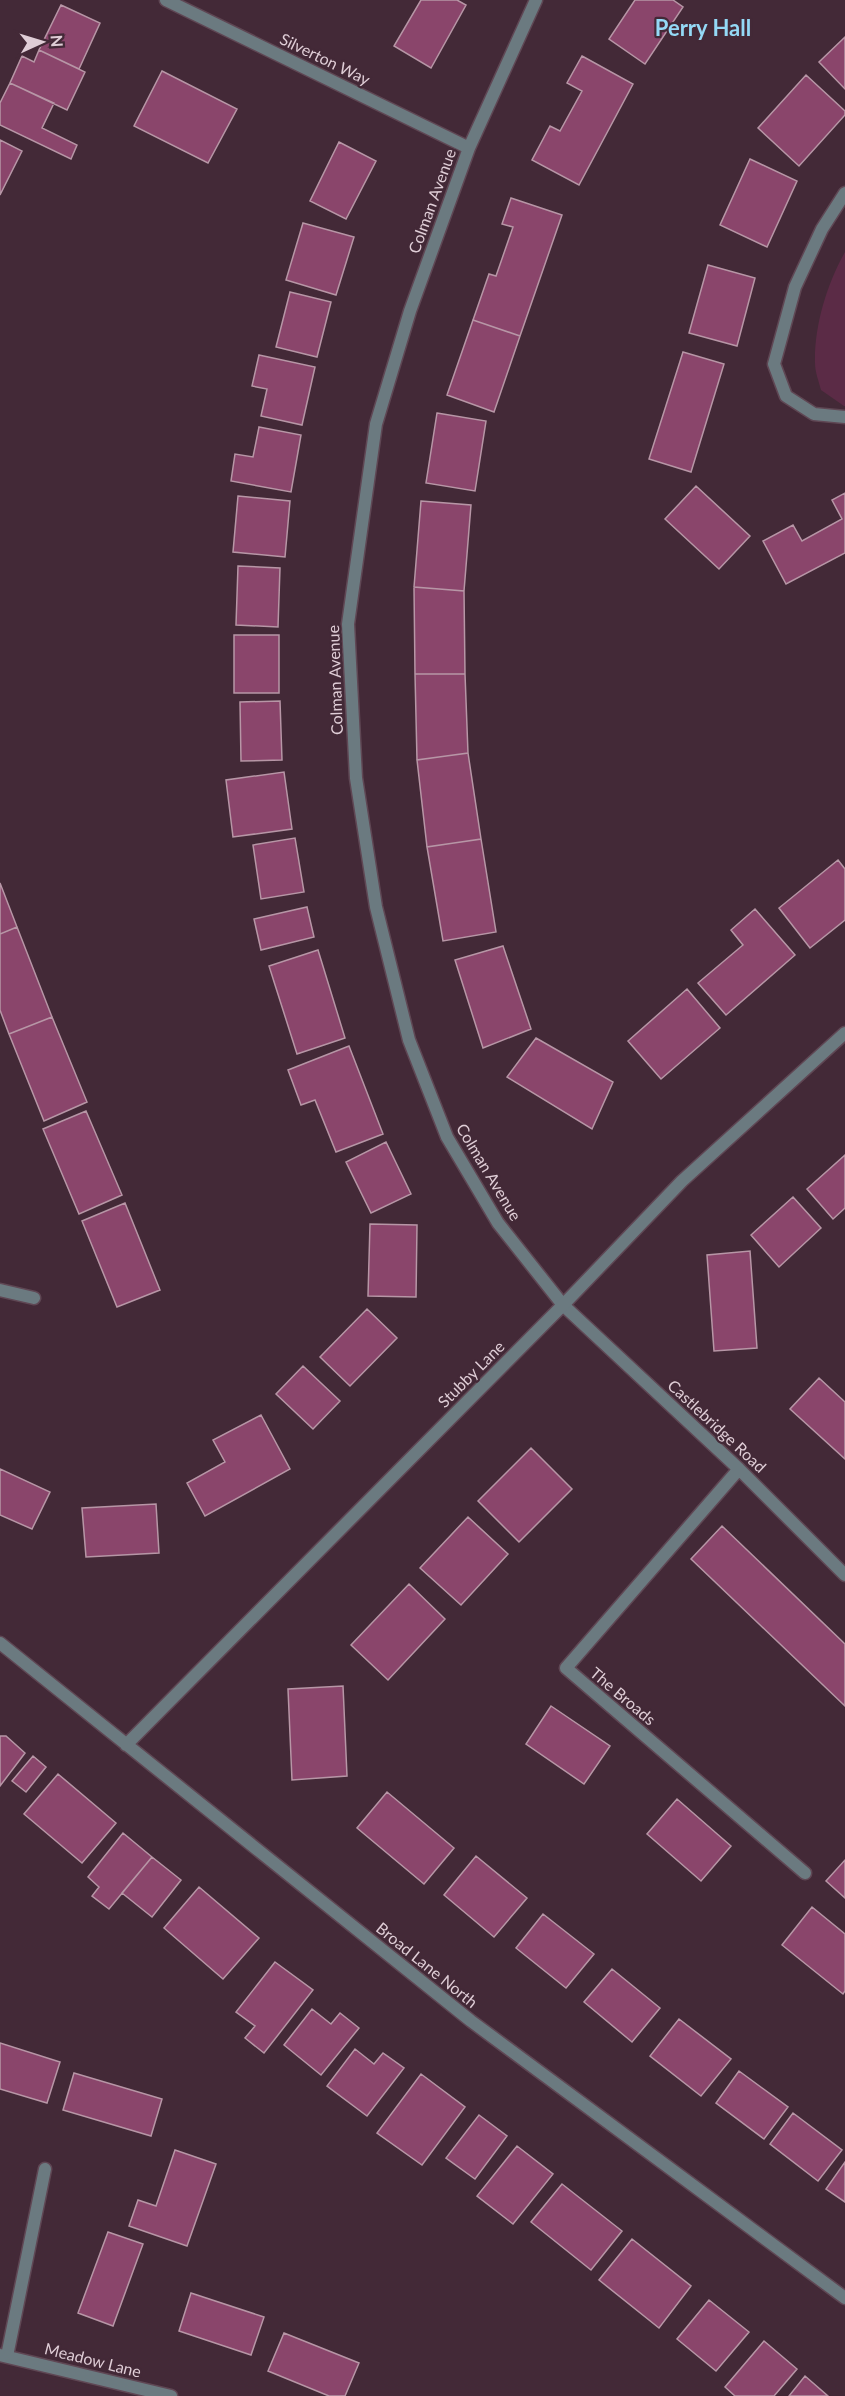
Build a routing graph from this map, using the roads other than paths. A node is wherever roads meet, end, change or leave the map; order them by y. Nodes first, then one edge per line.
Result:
1 (166, 0) edge
2 (536, 0) edge
3 (469, 148) junction
4 (845, 193) edge
5 (845, 417) edge
6 (845, 1033) edge
7 (0, 1290) edge
8 (34, 1298) dead end
9 (563, 1305) junction
10 (739, 1469) junction
11 (845, 1575) edge
12 (0, 1643) edge
13 (126, 1745) junction
14 (805, 1873) dead end
15 (45, 2169) dead end
16 (845, 2298) edge
17 (4, 2356) edge
18 (171, 2396) edge

1 - 3 street, Silverton Way
2 - 3 street, Colman Avenue
3 - 9 street, Colman Avenue
4 - 5 street
6 - 9 street, Stubby Lane
7 - 8 street
9 - 10 street, Castlebridge Road
9 - 13 street, Stubby Lane
10 - 11 street, Castlebridge Road
10 - 14 street, The Broads
12 - 13 street, Broad Lane North
13 - 16 street, Broad Lane North
15 - 17 street, Meadow Lane
17 - 18 street, Meadow Lane

